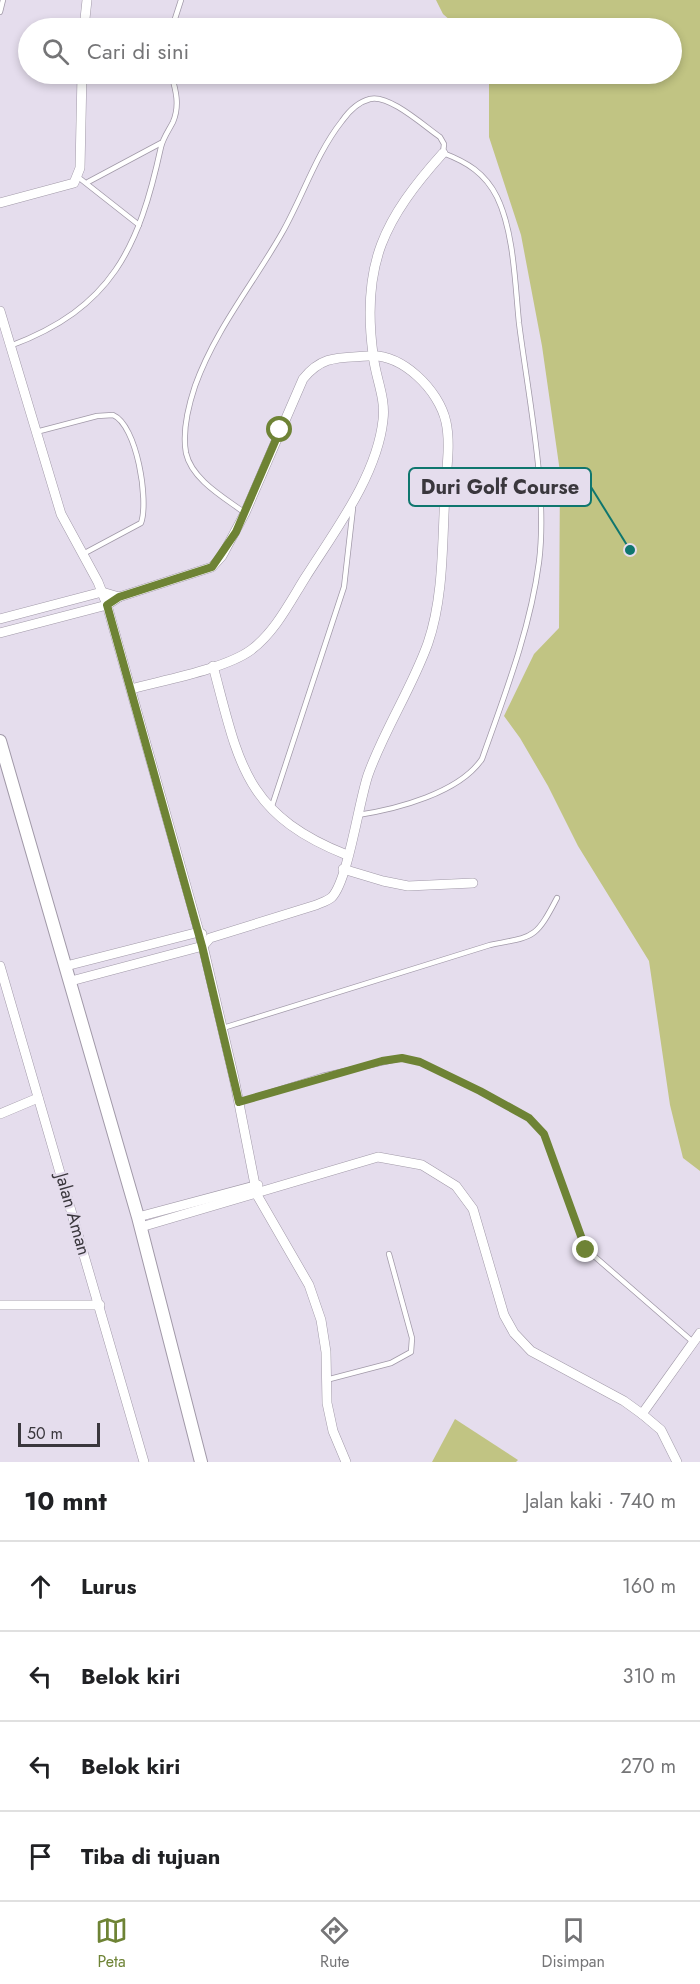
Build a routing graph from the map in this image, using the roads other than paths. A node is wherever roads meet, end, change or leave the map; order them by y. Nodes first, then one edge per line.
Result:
1 (3, 0) edge
2 (87, 0) edge
3 (181, 0) edge
4 (0, 12) edge
5 (85, 18) edge
6 (175, 18) edge
7 (82, 84) edge
8 (173, 84) edge
9 (161, 143) junction
10 (443, 153) junction
11 (78, 177) junction
12 (88, 182) junction
13 (0, 203) edge
14 (139, 225) junction
15 (0, 311) edge
16 (10, 346) junction
17 (373, 356) junction
18 (36, 432) junction
19 (353, 502) junction
20 (245, 513) junction
21 (83, 554) junction
22 (102, 592) junction
23 (119, 597) junction
24 (107, 605) junction
25 (0, 619) edge
26 (0, 633) edge
27 (213, 666) junction
28 (131, 689) junction
29 (0, 741) edge
30 (271, 809) junction
31 (358, 815) junction
32 (348, 855) junction
33 (344, 869) junction
34 (473, 883) dead end
35 (557, 898) dead end
36 (199, 932) junction
37 (210, 938) junction
38 (202, 946) junction
39 (0, 966) edge
40 (66, 966) junction
41 (71, 981) junction
42 (3, 990) edge
43 (223, 1028) junction
44 (38, 1098) junction
45 (239, 1102) junction
46 (0, 1114) edge
47 (254, 1184) junction
48 (269, 1187) junction
49 (257, 1195) junction
50 (139, 1222) junction
51 (389, 1254) dead end
52 (0, 1305) edge
53 (100, 1305) junction
54 (700, 1333) edge
55 (693, 1342) junction
56 (326, 1380) junction
57 (642, 1414) junction
58 (144, 1462) edge
59 (201, 1462) edge
60 (346, 1462) edge
61 (677, 1462) edge

1 - 4 lane
2 - 5 street
3 - 6 lane
7 - 11 street
8 - 9 lane
9 - 12 lane
9 - 14 lane
10 - 17 street
10 - 20 lane
10 - 31 lane
11 - 12 lane
11 - 13 street
12 - 14 lane
14 - 16 lane
15 - 16 street
16 - 18 street
17 - 19 street
17 - 20 street
17 - 31 street
18 - 21 street
18 - 21 lane
19 - 27 street
19 - 30 lane
20 - 23 street
21 - 22 street
22 - 23 street
22 - 24 street
22 - 25 street
23 - 24 street
24 - 26 street
24 - 28 street
27 - 28 street
27 - 30 street
28 - 36 street
29 - 40 street
30 - 32 street
31 - 32 street
32 - 33 street
33 - 34 street
33 - 37 street
35 - 43 lane
36 - 37 street
36 - 38 street
36 - 40 street
37 - 38 street
38 - 41 street
38 - 43 street
39 - 42 street, Jalan Aman
40 - 41 street
41 - 50 street
42 - 44 street, Jalan Aman
43 - 45 street
44 - 46 street
44 - 53 street, Jalan Aman
45 - 47 street
45 - 55 lane
47 - 48 street
47 - 49 street
47 - 50 street
48 - 49 street
48 - 57 street
49 - 50 street
49 - 56 street
50 - 59 street
51 - 56 lane
52 - 53 street
53 - 58 street, Jalan Aman
54 - 55 street
55 - 57 street
56 - 60 street
57 - 61 street

